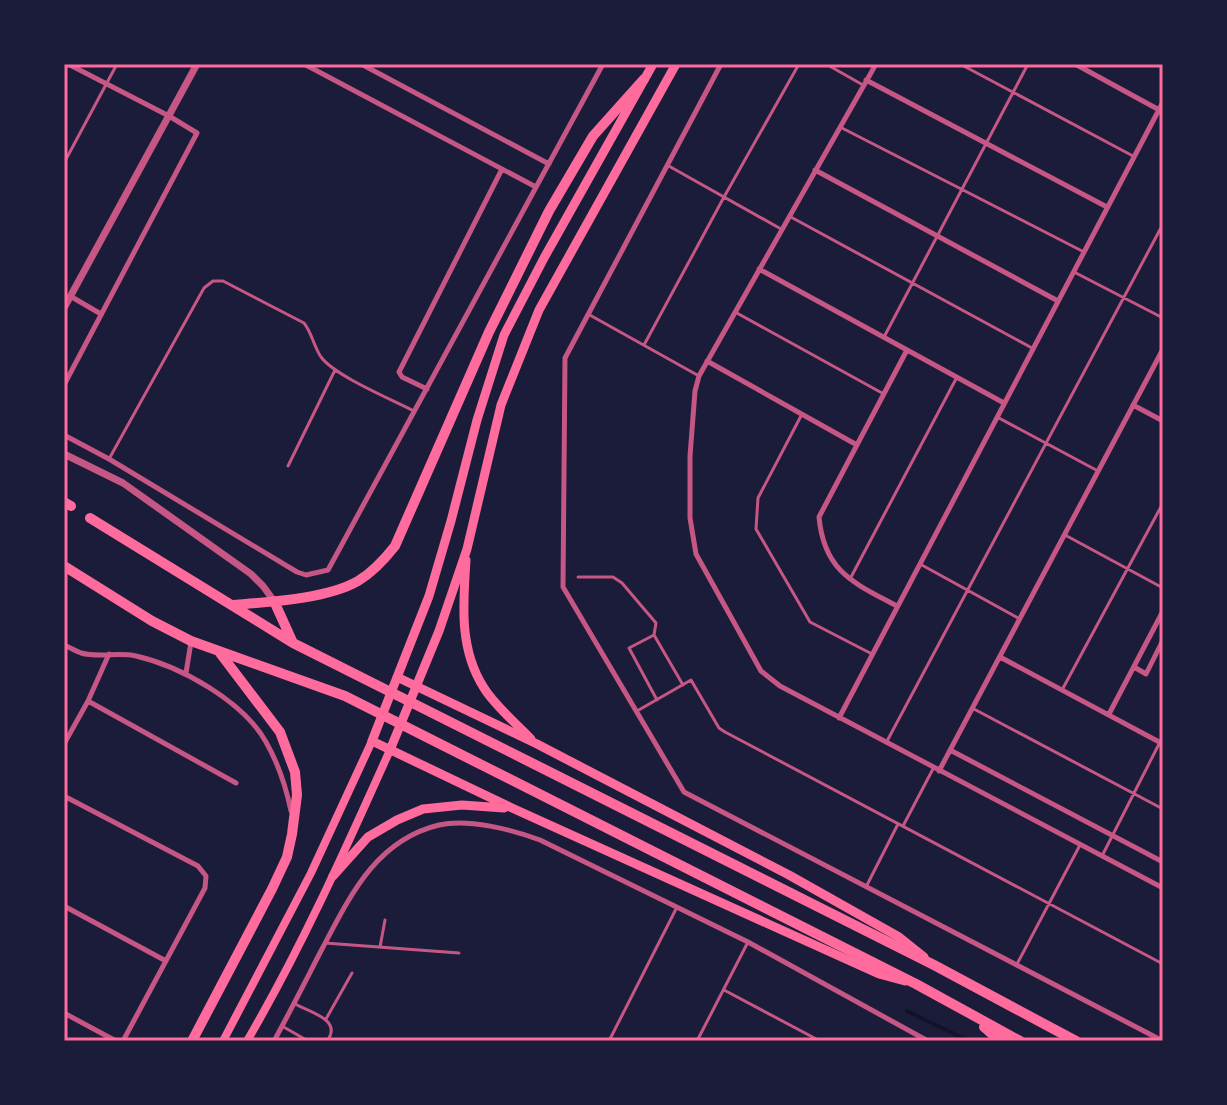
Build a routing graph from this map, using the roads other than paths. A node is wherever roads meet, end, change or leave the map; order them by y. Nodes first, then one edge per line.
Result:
1 (68, 64) edge
2 (117, 64) edge
3 (197, 64) edge
4 (304, 64) edge
5 (361, 64) edge
6 (603, 64) edge
7 (653, 64) edge
8 (676, 64) edge
9 (721, 64) edge
10 (799, 64) edge
11 (826, 64) edge
12 (876, 64) edge
13 (960, 64) edge
14 (1028, 64) edge
15 (1075, 64) edge
16 (644, 79) junction
17 (106, 83) junction
18 (865, 83) junction
19 (1013, 93) junction
20 (1163, 102) edge
21 (1161, 110) edge
22 (169, 116) junction
23 (840, 127) junction
24 (986, 144) junction
25 (1134, 157) junction
26 (64, 163) edge
27 (549, 164) junction
28 (667, 165) junction
29 (502, 169) junction
30 (815, 170) junction
31 (536, 187) junction
32 (962, 190) junction
33 (724, 197) junction
34 (1107, 207) junction
35 (789, 216) junction
36 (1163, 224) edge
37 (781, 229) junction
38 (937, 236) junction
39 (1084, 252) junction
40 (759, 269) junction
41 (1074, 272) junction
42 (913, 283) junction
43 (70, 296) junction
44 (1124, 298) junction
45 (1058, 301) junction
46 (64, 308) edge
47 (735, 312) junction
48 (101, 314) junction
49 (588, 314) junction
50 (1163, 318) edge
51 (884, 337) junction
52 (644, 345) junction
53 (1033, 349) junction
54 (907, 350) junction
55 (1163, 350) edge
56 (707, 361) junction
57 (335, 370) junction
58 (699, 376) junction
59 (957, 377) junction
60 (64, 385) edge
61 (427, 389) junction
62 (884, 394) junction
63 (1004, 403) junction
64 (1133, 405) junction
65 (415, 411) junction
66 (802, 414) junction
67 (997, 417) junction
68 (1163, 421) edge
69 (64, 435) edge
70 (1046, 444) junction
71 (857, 445) junction
72 (64, 454) edge
73 (109, 459) junction
74 (288, 466) dead end
75 (1098, 471) junction
76 (1163, 503) edge
77 (90, 518) dead end
78 (1065, 535) junction
79 (467, 549) junction
80 (920, 564) junction
81 (64, 566) edge
82 (1128, 569) junction
83 (578, 577) dead end
84 (849, 580) junction
85 (1163, 588) edge
86 (968, 591) junction
87 (274, 601) junction
88 (232, 605) junction
89 (898, 606) junction
90 (1163, 611) edge
91 (1020, 619) junction
92 (654, 635) junction
93 (1163, 640) edge
94 (191, 641) junction
95 (293, 643) junction
96 (64, 645) edge
97 (219, 651) junction
98 (109, 654) junction
99 (872, 654) junction
100 (1000, 657) junction
101 (1134, 667) junction
102 (186, 673) junction
103 (397, 677) junction
104 (683, 685) junction
105 (416, 686) junction
106 (1062, 690) junction
107 (657, 700) junction
108 (88, 701) junction
109 (972, 708) junction
110 (636, 712) junction
111 (1109, 714) junction
112 (839, 718) junction
113 (372, 741) junction
114 (886, 743) junction
115 (1162, 743) edge
116 (64, 744) edge
117 (537, 744) junction
118 (390, 750) junction
119 (950, 750) junction
120 (936, 769) junction
121 (236, 783) dead end
122 (1134, 793) junction
123 (64, 796) edge
124 (512, 808) junction
125 (1163, 809) edge
126 (293, 820) junction
127 (900, 825) junction
128 (1112, 835) junction
129 (1080, 845) junction
130 (1102, 856) junction
131 (1163, 862) edge
132 (333, 876) junction
133 (866, 887) junction
134 (1163, 888) edge
135 (1049, 904) junction
136 (64, 906) edge
137 (677, 907) junction
138 (385, 920) dead end
139 (748, 942) junction
140 (325, 943) junction
141 (380, 947) junction
142 (459, 953) dead end
143 (166, 961) junction
144 (1017, 964) junction
145 (1163, 964) edge
146 (934, 965) junction
147 (352, 973) dead end
148 (916, 984) junction
149 (724, 990) junction
150 (294, 1004) junction
151 (64, 1013) edge
152 (968, 1013) junction
153 (326, 1019) junction
154 (282, 1026) junction
155 (116, 1041) edge
156 (123, 1041) edge
157 (192, 1041) edge
158 (223, 1041) edge
159 (247, 1041) edge
160 (274, 1041) edge
161 (308, 1041) edge
162 (327, 1041) edge
163 (609, 1041) edge
164 (697, 1041) edge
165 (820, 1041) edge
166 (928, 1041) edge
167 (1000, 1041) edge
168 (1020, 1041) edge
169 (1076, 1041) edge
170 (1163, 1041) edge

1 - 17 street
2 - 17 lane
3 - 22 street
4 - 29 street
5 - 27 street
6 - 27 street
7 - 16 highway
8 - 79 highway
9 - 28 street
10 - 33 lane
11 - 18 lane
12 - 18 street
13 - 19 lane
14 - 19 lane
15 - 21 street
16 - 87 highway
16 - 103 highway
17 - 22 street
17 - 26 lane
18 - 23 street
18 - 24 street
19 - 24 lane
19 - 25 lane
20 - 21 street
21 - 25 street
22 - 43 street
22 - 48 street
23 - 30 street
23 - 32 lane
24 - 32 lane
24 - 34 street
25 - 34 street
27 - 31 street
28 - 33 lane
28 - 49 street
29 - 31 street
29 - 61 street
30 - 35 street
30 - 38 street
31 - 61 street
32 - 38 lane
32 - 39 lane
33 - 37 lane
33 - 52 lane
34 - 39 street
35 - 37 street
35 - 42 lane
36 - 44 lane
37 - 40 street
38 - 42 lane
38 - 45 street
39 - 41 street
40 - 47 street
40 - 51 street
41 - 44 lane
41 - 45 street
42 - 51 lane
42 - 53 lane
43 - 46 street
43 - 48 street
44 - 50 lane
44 - 70 lane
45 - 53 street
47 - 56 street
47 - 62 lane
48 - 60 street
49 - 52 lane
49 - 110 street
51 - 54 street
52 - 58 lane
53 - 63 street
54 - 59 street
54 - 62 street
55 - 64 street
56 - 58 street
56 - 66 street
57 - 65 lane
57 - 73 lane
57 - 74 lane
58 - 112 street
59 - 63 street
59 - 84 lane
61 - 65 street
62 - 71 street
63 - 67 street
64 - 68 street
64 - 75 street
65 - 73 street
66 - 71 street
66 - 99 lane
67 - 70 lane
67 - 80 street
69 - 73 street
70 - 75 lane
70 - 86 lane
71 - 84 street
72 - 87 street
75 - 78 street
76 - 82 lane
77 - 88 highway
78 - 82 lane
78 - 91 street
79 - 105 highway
79 - 117 highway
80 - 86 lane
80 - 89 street
81 - 94 highway
82 - 85 lane
82 - 106 lane
83 - 92 lane
84 - 89 street
86 - 91 lane
86 - 114 lane
87 - 88 highway
87 - 95 highway
88 - 95 highway
89 - 99 street
90 - 101 street
91 - 100 street
92 - 104 lane
92 - 107 lane
93 - 101 street
94 - 97 highway
94 - 102 street
95 - 146 highway
96 - 98 street
97 - 126 highway
97 - 148 highway
98 - 102 street
98 - 108 street
99 - 112 street
100 - 106 street
100 - 109 street
101 - 111 street
102 - 126 street
103 - 105 highway
103 - 113 highway
104 - 107 lane
104 - 127 lane
105 - 117 highway
105 - 118 highway
106 - 111 street
107 - 110 lane
108 - 116 street
108 - 121 street
109 - 119 street
109 - 122 lane
110 - 133 street
111 - 115 street
112 - 114 street
113 - 118 highway
113 - 158 main road
114 - 120 street
115 - 122 lane
117 - 146 highway
118 - 124 highway
118 - 132 main road
119 - 120 street
119 - 128 street
120 - 127 lane
120 - 129 street
122 - 125 lane
122 - 128 lane
123 - 143 street
124 - 132 highway
124 - 148 highway
126 - 157 highway
127 - 133 lane
127 - 135 lane
128 - 130 lane
128 - 131 street
129 - 130 street
129 - 135 lane
130 - 134 street
132 - 159 main road
133 - 144 street
135 - 144 lane
135 - 145 lane
136 - 143 street
137 - 139 street
137 - 140 street
137 - 163 lane
138 - 141 lane
139 - 149 lane
139 - 166 street
140 - 141 lane
140 - 150 street
141 - 142 lane
143 - 156 street
144 - 170 street
146 - 169 highway
147 - 153 lane
148 - 152 highway
149 - 164 lane
149 - 165 lane
150 - 153 lane
150 - 154 street
151 - 155 street
152 - 167 highway
152 - 168 highway
153 - 162 lane
154 - 160 street
154 - 161 lane

